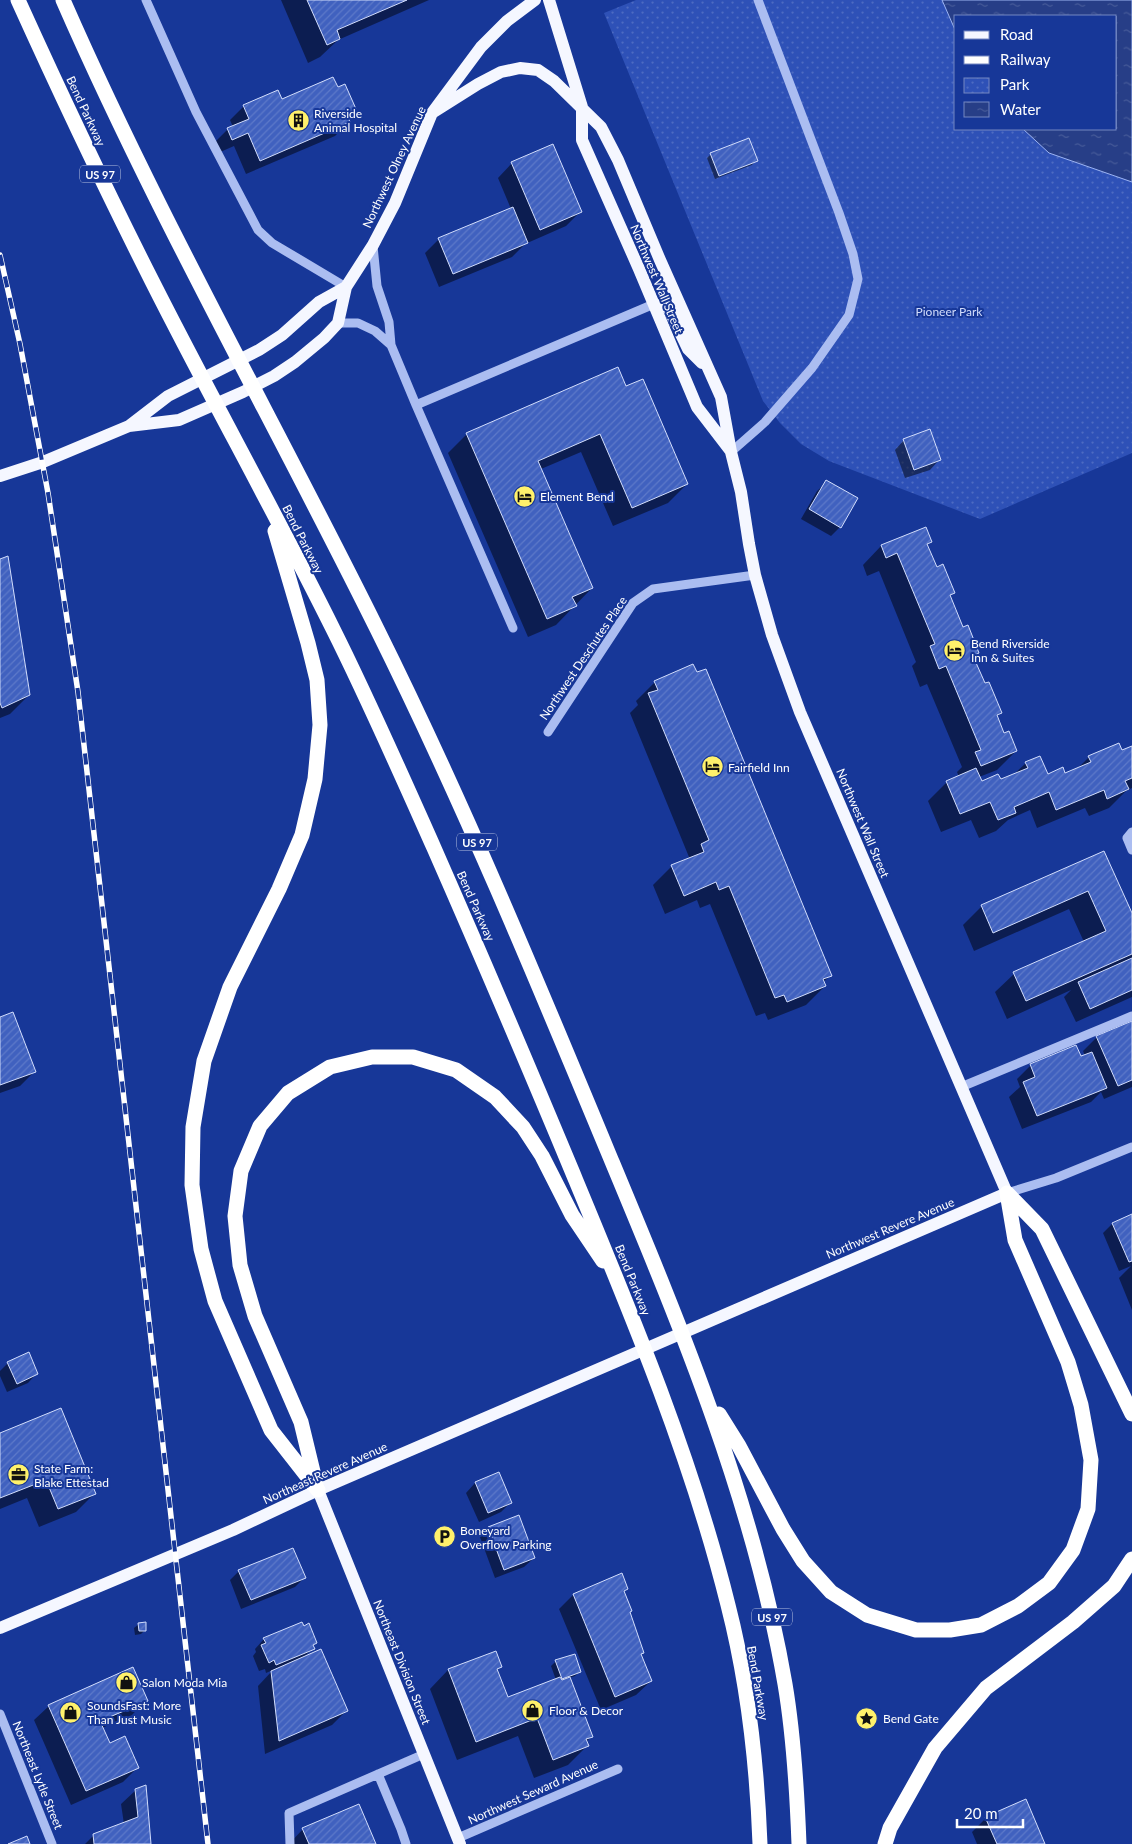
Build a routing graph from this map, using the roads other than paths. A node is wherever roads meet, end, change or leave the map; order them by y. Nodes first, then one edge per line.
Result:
1 (18, 0) edge
2 (63, 0) edge
3 (146, 0) edge
4 (535, 0) edge
5 (548, 0) edge
6 (758, 0) edge
7 (582, 107) junction
8 (432, 113) junction
9 (373, 246) junction
10 (346, 287) junction
11 (654, 304) junction
12 (338, 323) junction
13 (391, 345) junction
14 (709, 370) junction
15 (416, 405) junction
16 (129, 426) junction
17 (731, 452) junction
18 (0, 476) edge
19 (265, 496) junction
20 (756, 575) junction
21 (514, 628) dead end
22 (548, 732) dead end
23 (1132, 832) edge
24 (1132, 850) edge
25 (1132, 1016) edge
26 (961, 1087) junction
27 (1132, 1148) edge
28 (1007, 1193) junction
29 (618, 1283) junction
30 (660, 1342) joint
31 (706, 1394) junction
32 (1132, 1414) edge
33 (318, 1490) junction
34 (1132, 1558) edge
35 (0, 1628) edge
36 (0, 1714) edge
37 (424, 1754) junction
38 (618, 1769) dead end
39 (378, 1774) junction
40 (459, 1841) edge
41 (52, 1844) edge
42 (290, 1844) edge
43 (406, 1844) edge
44 (760, 1844) edge
45 (799, 1844) edge
46 (885, 1844) edge

1 - 19 highway, Bend Parkway / US 97
2 - 31 highway, Bend Parkway / US 97
3 - 10 street
4 - 8 main road, Northwest Olney Avenue
5 - 7 main road, Northwest Wall Street
6 - 17 street
7 - 8 main road
7 - 11 main road, Northwest Wall Street
7 - 14 main road, Northwest Wall Street
8 - 9 main road, Northwest Olney Avenue
9 - 10 main road, Northwest Olney Avenue
9 - 13 street
10 - 12 main road, Northwest Olney Avenue
10 - 16 main road, Northwest Olney Avenue
11 - 14 main road
11 - 15 street
11 - 17 main road, Northwest Wall Street
12 - 13 street
12 - 16 main road
13 - 15 street
14 - 17 main road, Northwest Wall Street
15 - 21 street
16 - 18 main road
17 - 20 main road, Northwest Wall Street
19 - 29 highway, Bend Parkway / US 97
19 - 33 highway
20 - 22 street, Northwest Deschutes Place
20 - 26 main road, Northwest Wall Street
23 - 24 street
25 - 26 street
26 - 28 main road, Northwest Wall Street
27 - 28 street, Northwest Revere Avenue
28 - 30 main road, Northwest Revere Avenue
28 - 31 highway
28 - 32 highway
29 - 33 highway
29 - 44 highway, Bend Parkway / US 97
30 - 33 main road, Northeast Revere Avenue
31 - 45 highway, Bend Parkway / US 97
33 - 35 main road, Northeast Revere Avenue
33 - 37 main road, Northeast Division Street
34 - 46 highway
36 - 41 street, Northeast Lytle Street
37 - 39 street
37 - 40 main road, Northeast Division Street
38 - 40 street, Northwest Seward Avenue
39 - 42 street
39 - 43 street

